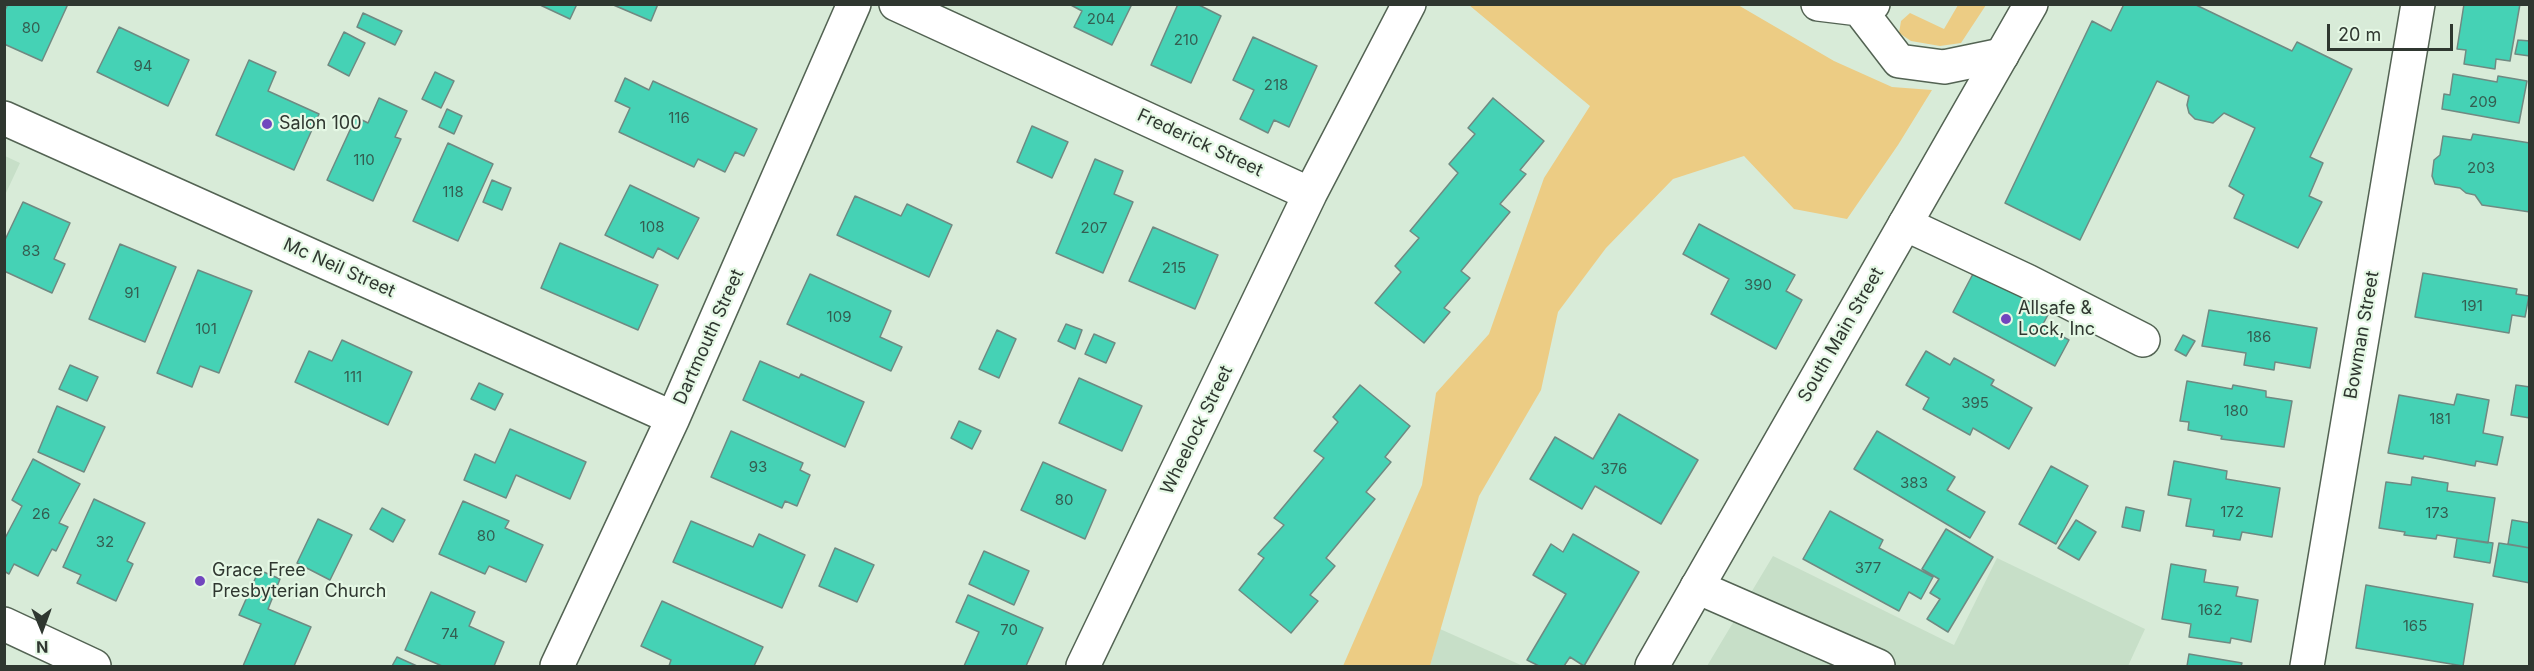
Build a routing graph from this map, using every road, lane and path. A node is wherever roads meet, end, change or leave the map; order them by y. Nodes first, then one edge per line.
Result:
1 (854, 4) edge
2 (896, 4) edge
3 (1409, 4) edge
4 (1818, 4) edge
5 (2031, 4) edge
6 (2412, 5) edge
7 (1866, 7) edge
8 (2002, 55) junction
9 (4, 118) edge
10 (1310, 194) junction
11 (1905, 224) junction
12 (2143, 340) dead end
13 (673, 418) junction
14 (1697, 587) junction
15 (4, 624) edge
16 (94, 666) edge
17 (558, 666) edge
18 (1083, 666) edge
19 (1652, 666) edge
20 (1878, 666) edge
21 (2307, 666) edge

1 - 13 street, Dartmouth Street
2 - 10 street, Frederick Street
3 - 10 street
4 - 7 street
5 - 8 street, South Main Street
6 - 21 street, Bowman Street
7 - 8 street
8 - 11 street, South Main Street
9 - 13 street, Mc Neil Street
10 - 18 street, Wheelock Street
11 - 12 street
11 - 14 street, South Main Street
13 - 17 street, Dartmouth Street
14 - 19 street, South Main Street
14 - 20 street
15 - 16 street

